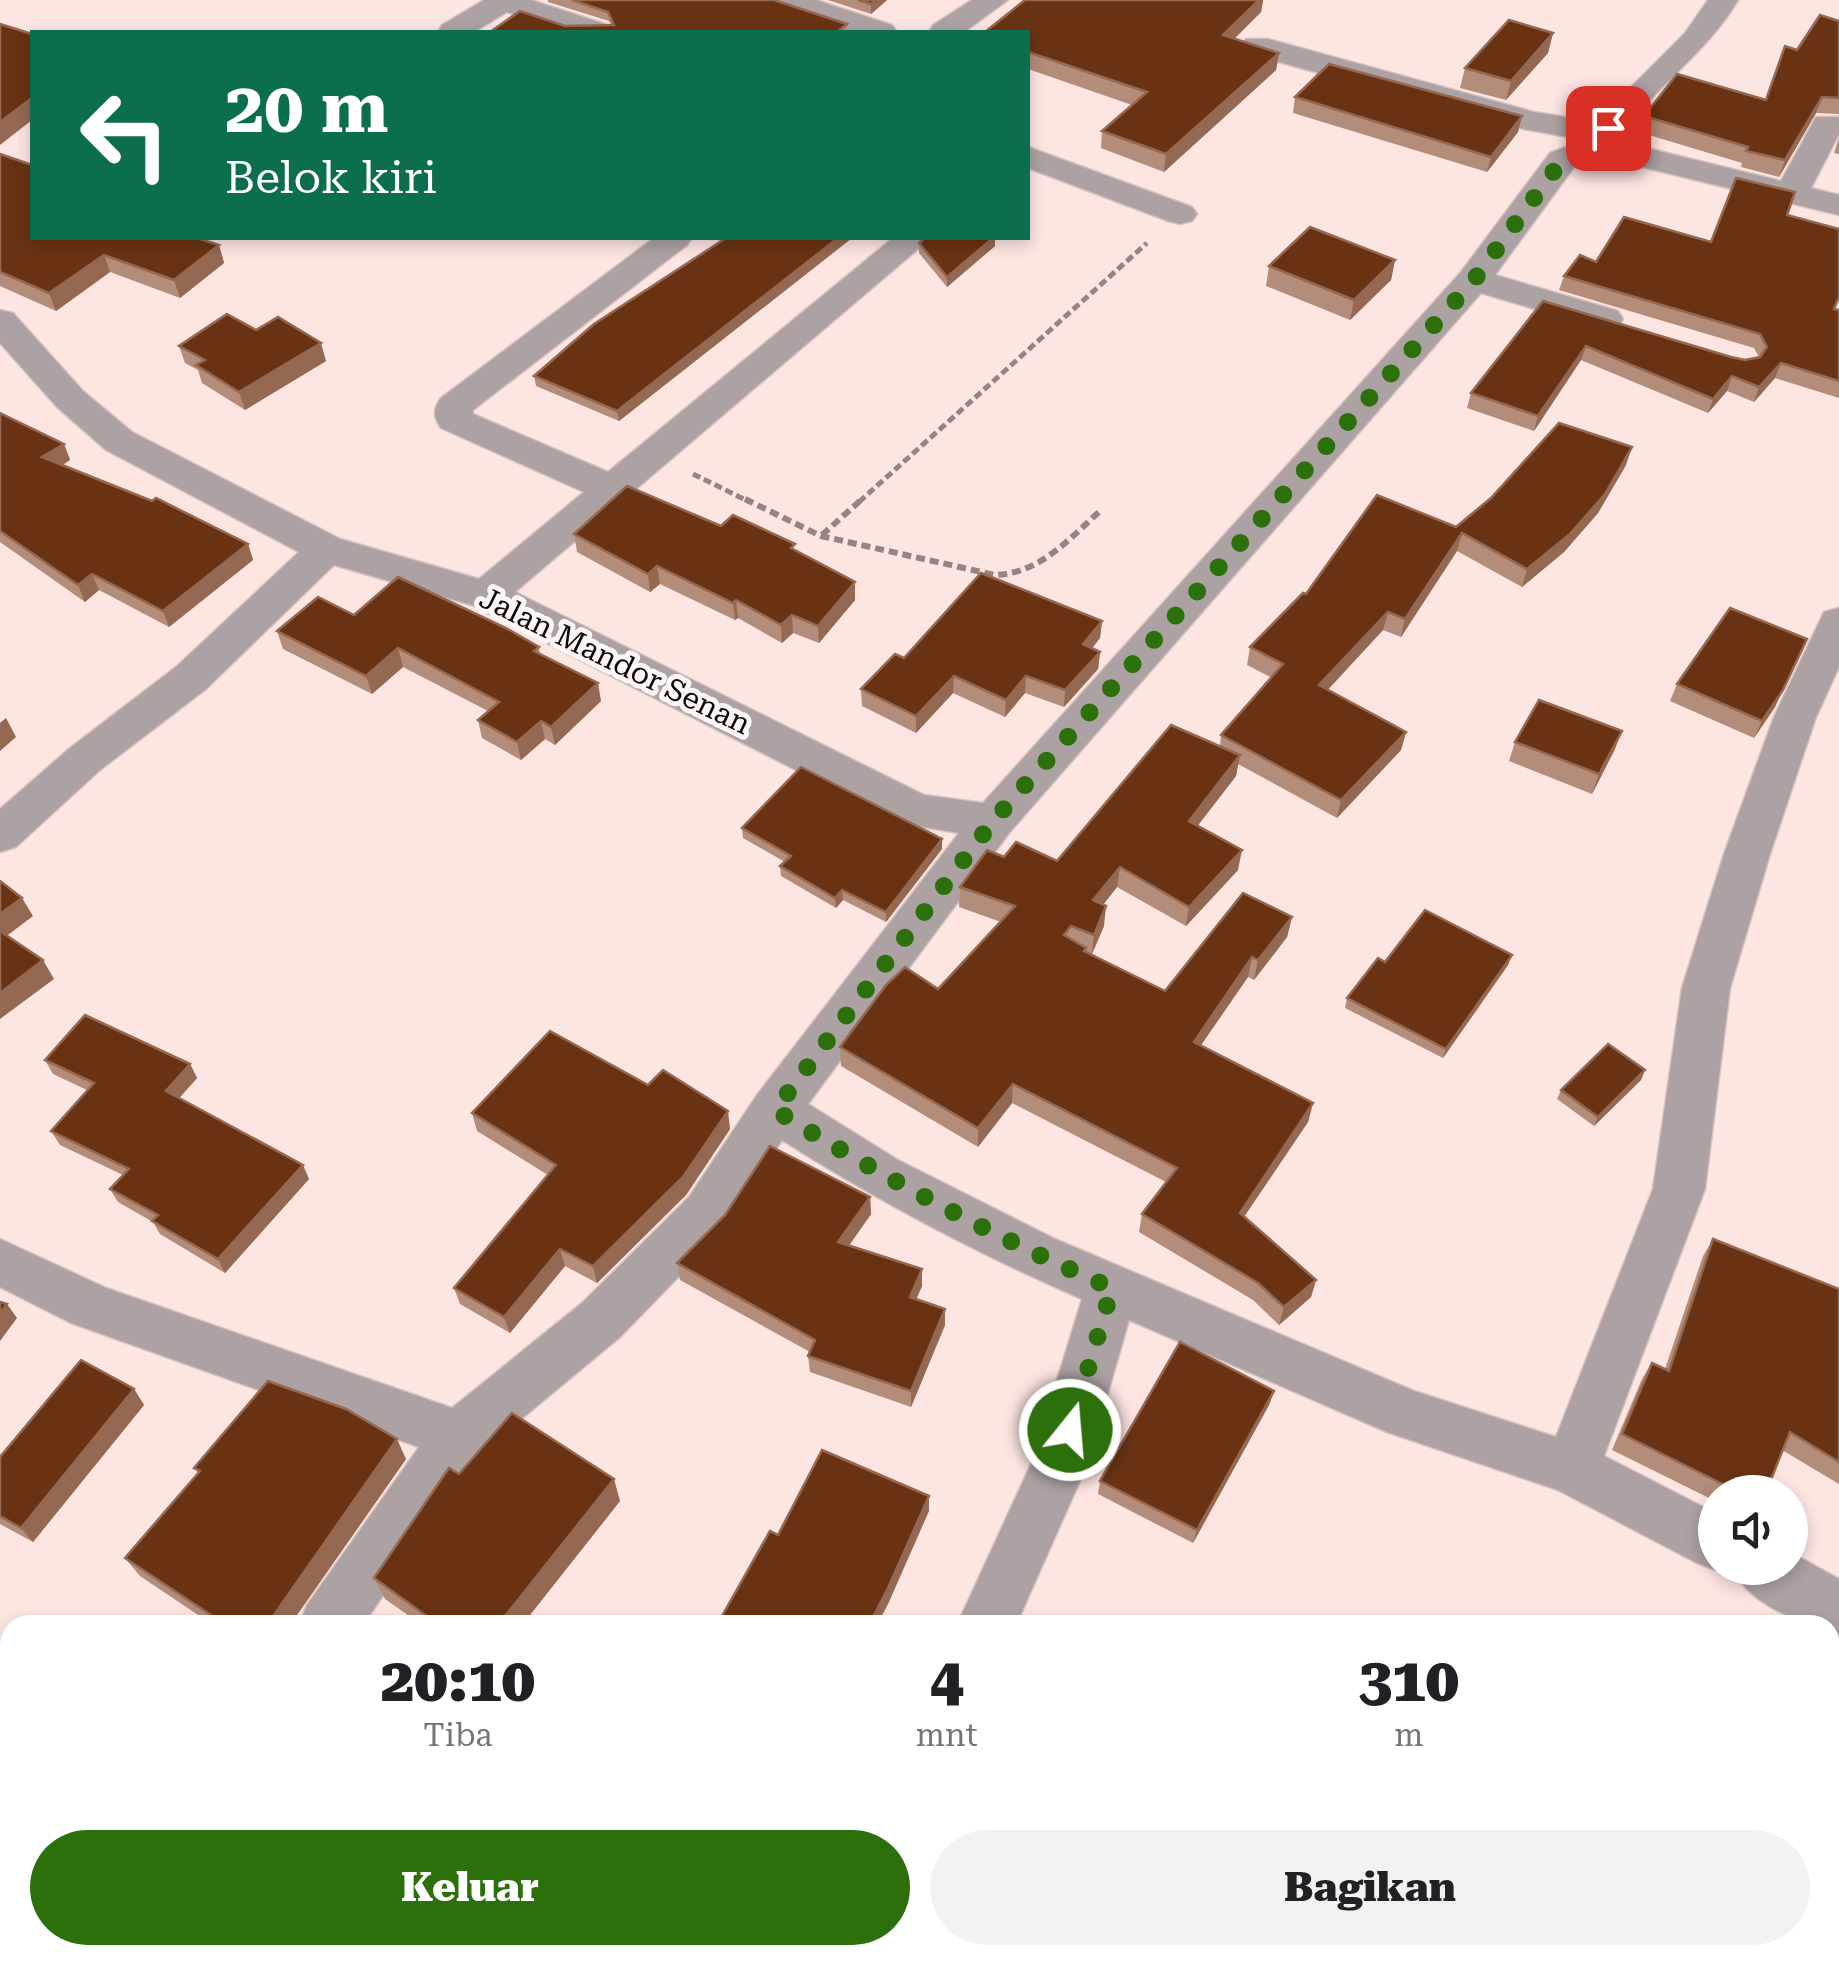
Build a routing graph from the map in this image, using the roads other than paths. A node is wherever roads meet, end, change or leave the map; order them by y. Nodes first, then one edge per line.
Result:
1 (786, 0) edge
2 (993, 0) edge
3 (1724, 0) edge
4 (456, 30) edge
5 (591, 30) edge
6 (875, 30) edge
7 (947, 30) edge
8 (1257, 46) edge
9 (1828, 124) dead end
10 (1603, 137) junction
11 (1030, 158) edge
12 (1792, 192) junction
13 (1839, 205) edge
14 (1180, 214) road end
15 (672, 240) edge
16 (912, 240) edge
17 (1474, 280) junction
18 (0, 321) edge
19 (1645, 331) edge
20 (614, 490) junction
21 (326, 549) junction
22 (486, 594) junction
23 (1839, 622) edge
24 (993, 821) junction
25 (0, 834) edge
26 (775, 1110) junction
27 (0, 1262) edge
28 (1112, 1288) junction
29 (459, 1436) junction
30 (1572, 1468) junction
31 (1698, 1534) edge
32 (1793, 1585) edge
33 (1839, 1610) edge
34 (335, 1615) edge
35 (991, 1615) edge

1 - 6 street
2 - 7 street
3 - 10 street
4 - 5 street
8 - 10 street
9 - 12 street
10 - 12 street
10 - 17 street
11 - 14 street
12 - 13 street
15 - 20 street
16 - 20 street
17 - 19 street
17 - 24 street
18 - 21 street, Jalan Mandor Senan
20 - 22 street
21 - 22 street, Jalan Mandor Senan
21 - 25 street
22 - 24 street, Jalan Mandor Senan
23 - 30 street
24 - 26 street
26 - 28 street
26 - 29 street
27 - 29 street
28 - 30 street
28 - 35 street
29 - 34 street
30 - 31 street
32 - 33 street

